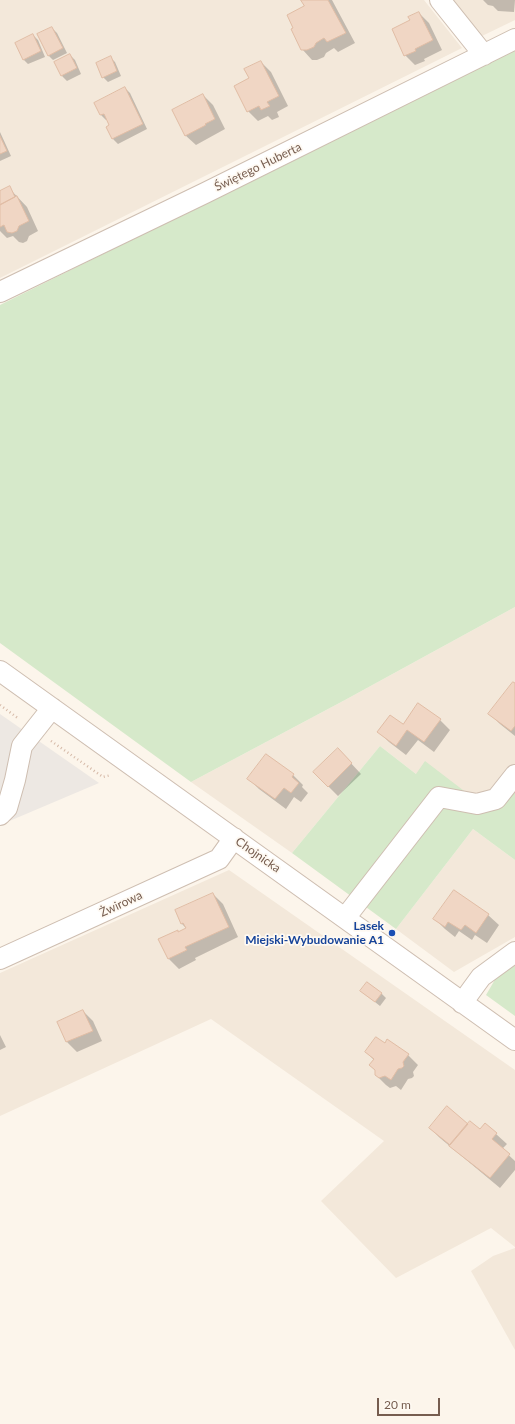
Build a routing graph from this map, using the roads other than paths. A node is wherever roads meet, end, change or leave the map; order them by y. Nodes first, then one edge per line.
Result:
1 (440, 0) edge
2 (515, 39) edge
3 (484, 55) junction
4 (0, 292) edge
5 (0, 671) edge
6 (52, 708) junction
7 (515, 776) edge
8 (0, 815) edge
9 (234, 838) junction
10 (345, 918) junction
11 (515, 952) edge
12 (0, 959) edge
13 (462, 1003) junction
14 (515, 1040) edge

1 - 3 street
2 - 3 street, Świętego Huberta
3 - 4 street, Świętego Huberta
5 - 6 street, Chojnicka
6 - 8 street
6 - 9 street, Chojnicka
7 - 10 street
9 - 10 street, Chojnicka
9 - 12 street, Żwirowa
10 - 13 street, Chojnicka
11 - 13 street
13 - 14 street, Chojnicka

